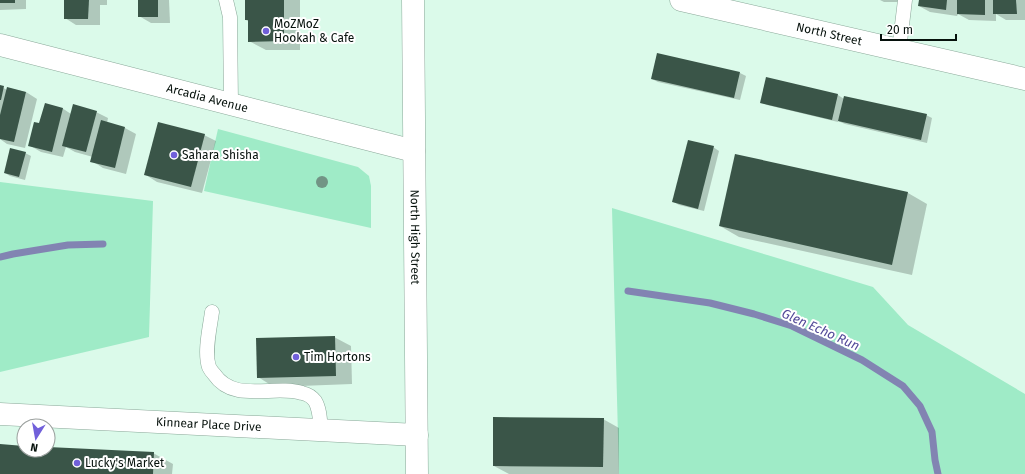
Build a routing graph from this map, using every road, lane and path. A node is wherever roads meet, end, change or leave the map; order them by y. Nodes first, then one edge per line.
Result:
1 (226, 0) edge
2 (413, 0) edge
3 (681, 0) edge
4 (905, 0) edge
5 (0, 45) edge
6 (899, 50) junction
7 (1025, 79) edge
8 (231, 104) junction
9 (414, 151) junction
10 (212, 312) dead end
11 (0, 414) edge
12 (321, 431) junction
13 (417, 435) junction
14 (417, 474) edge

1 - 8 lane
2 - 9 street, North High Street
3 - 6 street, North Street
4 - 6 lane
5 - 8 street, Arcadia Avenue
6 - 7 street, North Street
8 - 9 street, Arcadia Avenue
9 - 13 street, North High Street
10 - 12 lane
11 - 12 street, Kinnear Place Drive
12 - 13 street, Kinnear Place Drive
13 - 14 street, North High Street

